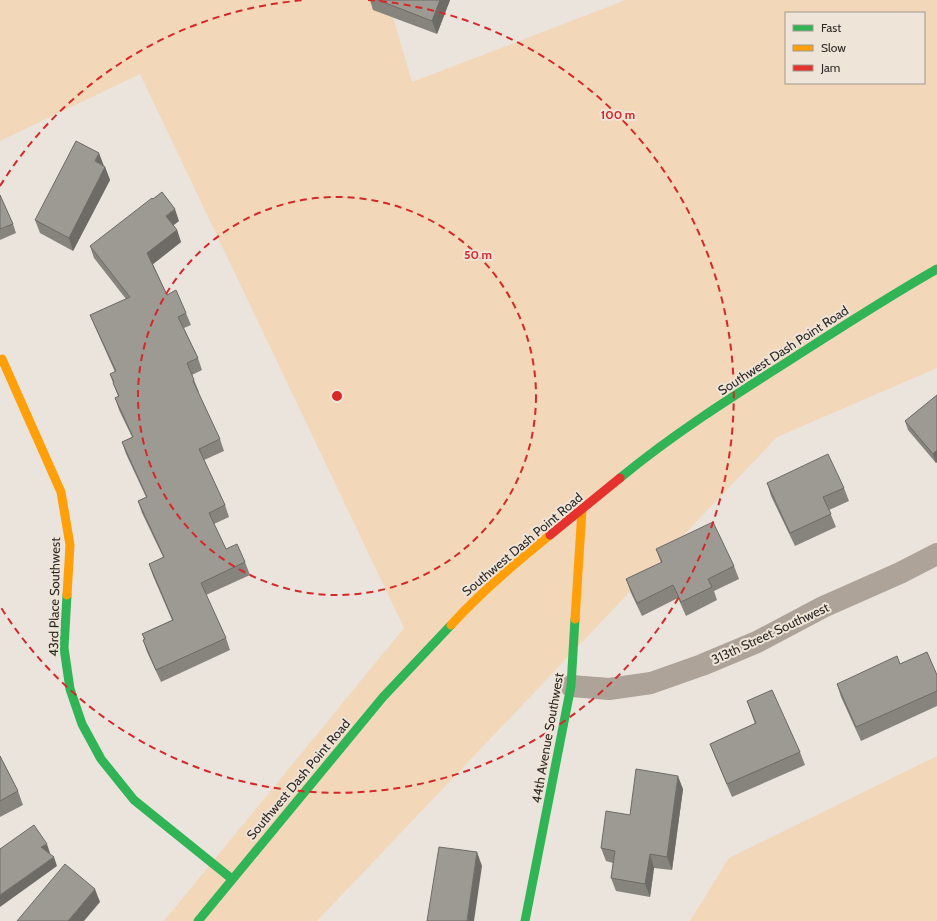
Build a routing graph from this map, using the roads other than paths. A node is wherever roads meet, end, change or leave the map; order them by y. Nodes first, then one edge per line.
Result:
1 (937, 269) edge
2 (2, 359) dead end
3 (582, 510) junction
4 (937, 554) edge
5 (571, 686) junction
6 (232, 879) junction
7 (198, 921) edge
8 (525, 921) edge

1 - 3 street, Southwest Dash Point Road
2 - 6 street, 43rd Place Southwest
3 - 5 street, 44th Avenue Southwest
3 - 6 street, Southwest Dash Point Road
4 - 5 street, 313th Street Southwest
5 - 8 street, 44th Avenue Southwest
6 - 7 street, Southwest Dash Point Road

